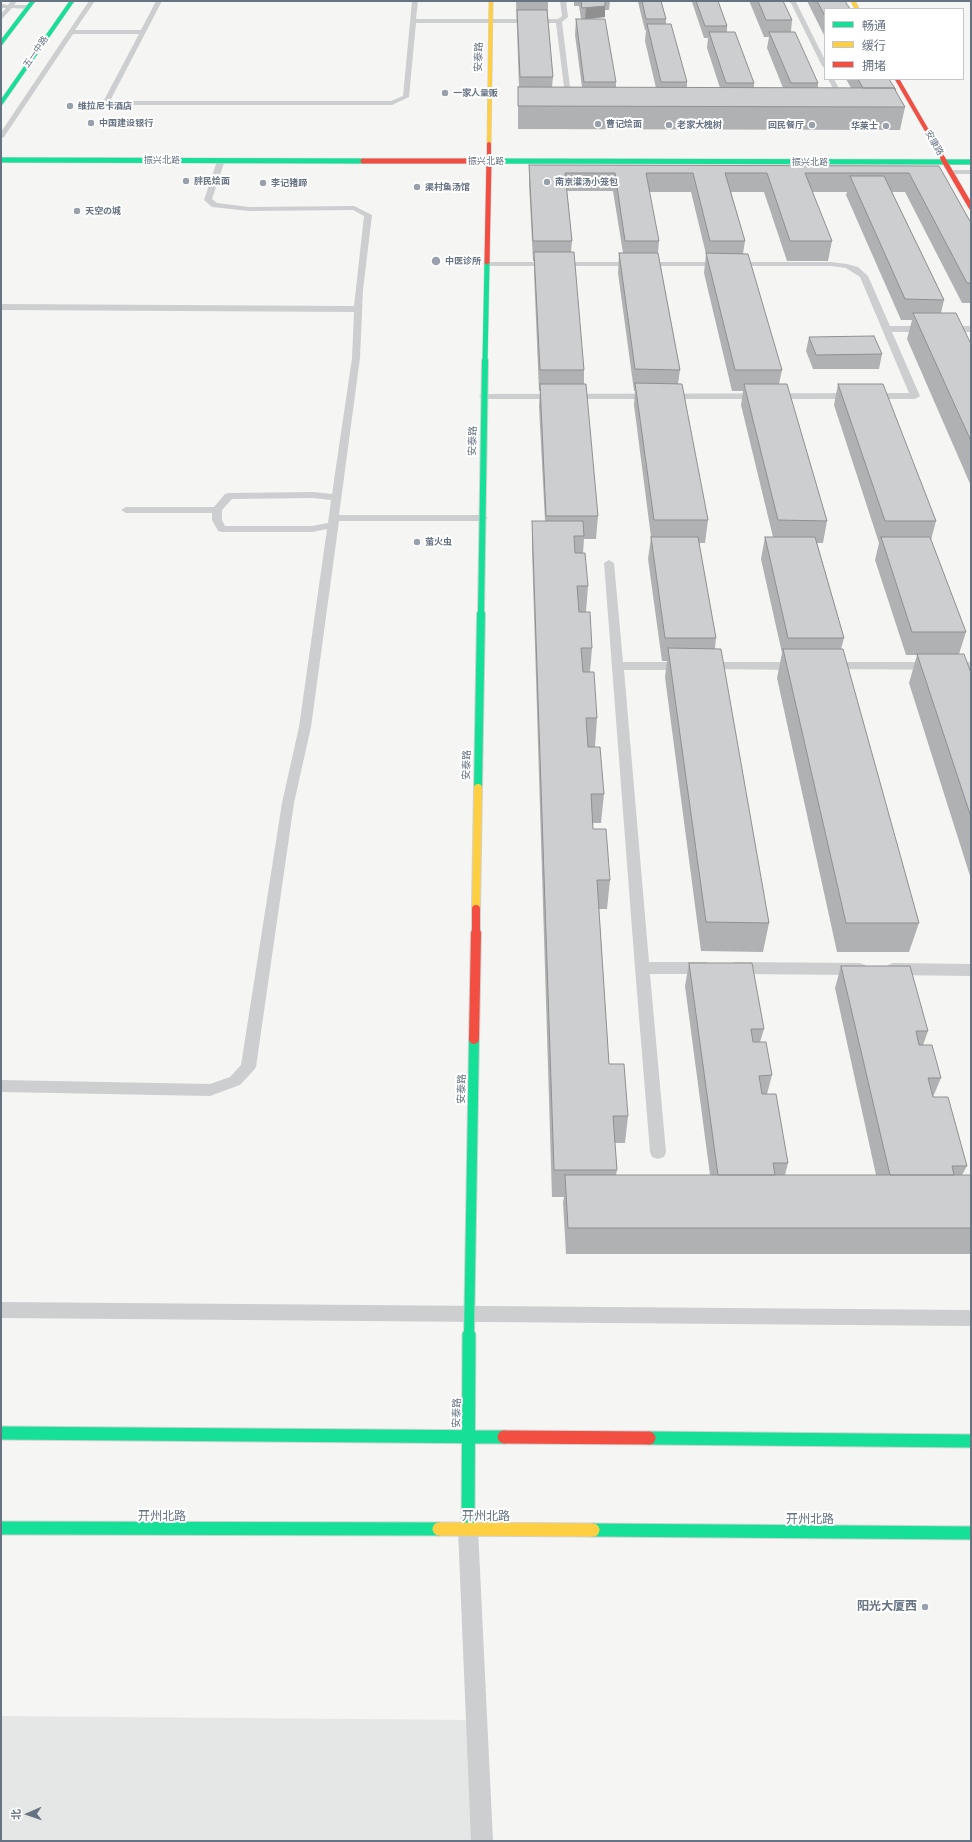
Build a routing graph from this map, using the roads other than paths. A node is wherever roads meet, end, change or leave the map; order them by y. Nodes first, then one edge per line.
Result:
1 (15, 1) edge
2 (72, 1) edge
3 (92, 1) edge
4 (159, 1) edge
5 (415, 1) edge
6 (491, 1) edge
7 (563, 1) edge
8 (790, 1) edge
9 (31, 4) edge
10 (1, 6) edge
11 (10, 6) junction
12 (1, 18) edge
13 (413, 21) junction
14 (491, 21) junction
15 (559, 21) junction
16 (71, 32) junction
17 (142, 32) junction
18 (1, 43) edge
19 (824, 64) edge
20 (832, 80) edge
21 (898, 80) edge
22 (1, 103) edge
23 (584, 103) edge
24 (828, 104) edge
25 (1, 137) edge
26 (934, 150) junction
27 (951, 150) dead end
28 (1, 160) edge
29 (221, 160) junction
30 (488, 161) junction
31 (945, 162) junction
32 (971, 162) edge
33 (951, 172) junction
34 (971, 172) edge
35 (971, 207) edge
36 (486, 264) junction
37 (1, 307) edge
38 (358, 309) junction
39 (886, 329) junction
40 (971, 329) edge
41 (484, 396) junction
42 (337, 497) junction
43 (126, 510) dead end
44 (217, 510) junction
45 (482, 518) junction
46 (333, 522) junction
47 (609, 564) dead end
48 (618, 666) junction
49 (971, 666) edge
50 (642, 968) junction
51 (971, 970) edge
52 (1, 1086) edge
53 (658, 1152) dead end
54 (1, 1310) edge
55 (469, 1314) junction
56 (971, 1318) edge
57 (1, 1433) edge
58 (468, 1437) junction
59 (971, 1440) edge
60 (1, 1528) edge
61 (468, 1529) junction
62 (971, 1533) edge
63 (482, 1841) edge

1 - 11 lane
2 - 22 street, 五一中路
3 - 16 lane
4 - 17 lane
5 - 13 lane
6 - 14 street, 安泰路
7 - 15 lane
8 - 19 lane
9 - 11 lane
9 - 18 street
10 - 11 lane
11 - 12 lane
13 - 14 lane
13 - 17 lane
14 - 15 lane
14 - 30 street, 安泰路
15 - 23 lane
16 - 17 lane
16 - 25 lane
20 - 24 lane
21 - 26 street, 安康路
26 - 27 street
26 - 31 street, 安康路
28 - 29 street, 振兴北路
29 - 30 street, 振兴北路
29 - 38 lane
30 - 31 street, 振兴北路
30 - 36 street, 安泰路
31 - 32 street, 振兴北路
31 - 33 street, 安康路
33 - 34 lane
33 - 35 street, 安康路
36 - 39 lane
36 - 41 street, 安泰路
37 - 38 lane
38 - 42 lane
39 - 40 lane
39 - 41 lane
41 - 45 street, 安泰路
42 - 44 lane
42 - 46 lane
43 - 44 lane
44 - 46 lane
45 - 46 lane
45 - 55 street, 安泰路
46 - 52 lane
47 - 48 lane
48 - 49 lane
48 - 50 lane
50 - 51 lane
50 - 53 lane
54 - 55 lane
55 - 56 lane
55 - 58 street, 安泰路
57 - 58 street
58 - 59 street
58 - 61 street, 安泰路
60 - 61 street, 开州北路
61 - 62 street, 开州北路
61 - 63 lane

